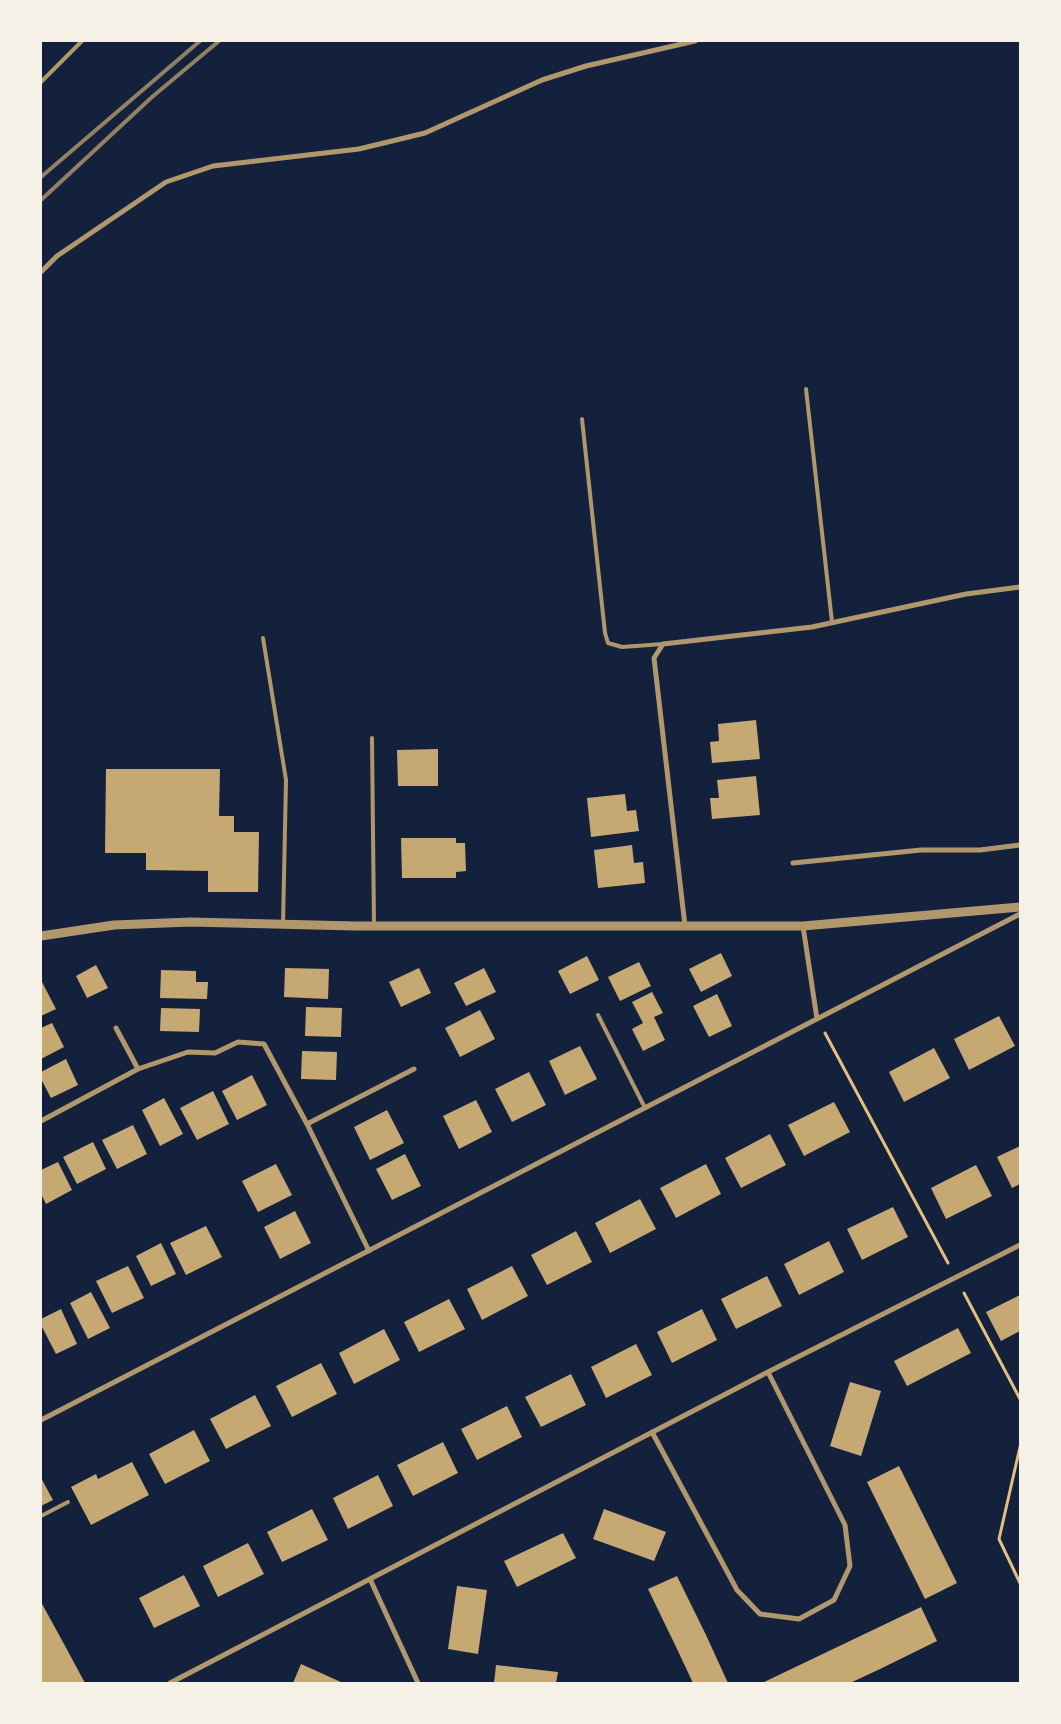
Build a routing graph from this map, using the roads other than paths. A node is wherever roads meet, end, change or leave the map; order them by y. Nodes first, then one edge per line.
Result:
1 (82, 41) edge
2 (695, 41) edge
3 (41, 82) edge
4 (41, 272) edge
5 (806, 390) dead end
6 (582, 419) dead end
7 (1020, 587) edge
8 (832, 622) junction
9 (263, 638) dead end
10 (662, 644) junction
11 (372, 738) dead end
12 (1020, 845) edge
13 (793, 863) dead end
14 (1020, 907) edge
15 (1020, 914) edge
16 (283, 924) junction
17 (374, 926) junction
18 (685, 926) junction
19 (803, 926) junction
20 (41, 936) edge
21 (598, 1015) dead end
22 (817, 1019) junction
23 (116, 1028) dead end
24 (138, 1069) junction
25 (414, 1069) dead end
26 (646, 1108) junction
27 (41, 1121) edge
28 (307, 1124) junction
29 (1020, 1245) edge
30 (369, 1251) junction
31 (768, 1372) junction
32 (41, 1420) edge
33 (652, 1432) junction
34 (68, 1502) dead end
35 (41, 1516) edge
36 (370, 1579) junction
37 (170, 1683) edge
38 (418, 1683) edge

1 - 3 lane
2 - 4 street
5 - 8 lane
6 - 10 lane
7 - 8 street
8 - 10 street
9 - 16 lane
10 - 18 street
11 - 17 lane
12 - 13 street
14 - 19 street
15 - 22 street
16 - 17 street
16 - 20 street
17 - 18 street
18 - 19 street
19 - 22 street
21 - 26 lane
22 - 26 street
23 - 24 street
24 - 27 street
24 - 28 street
25 - 28 street
26 - 30 street
28 - 30 street
29 - 31 street
30 - 32 street
31 - 33 street
31 - 33 street
33 - 36 street
34 - 35 lane
36 - 37 street
36 - 38 street

